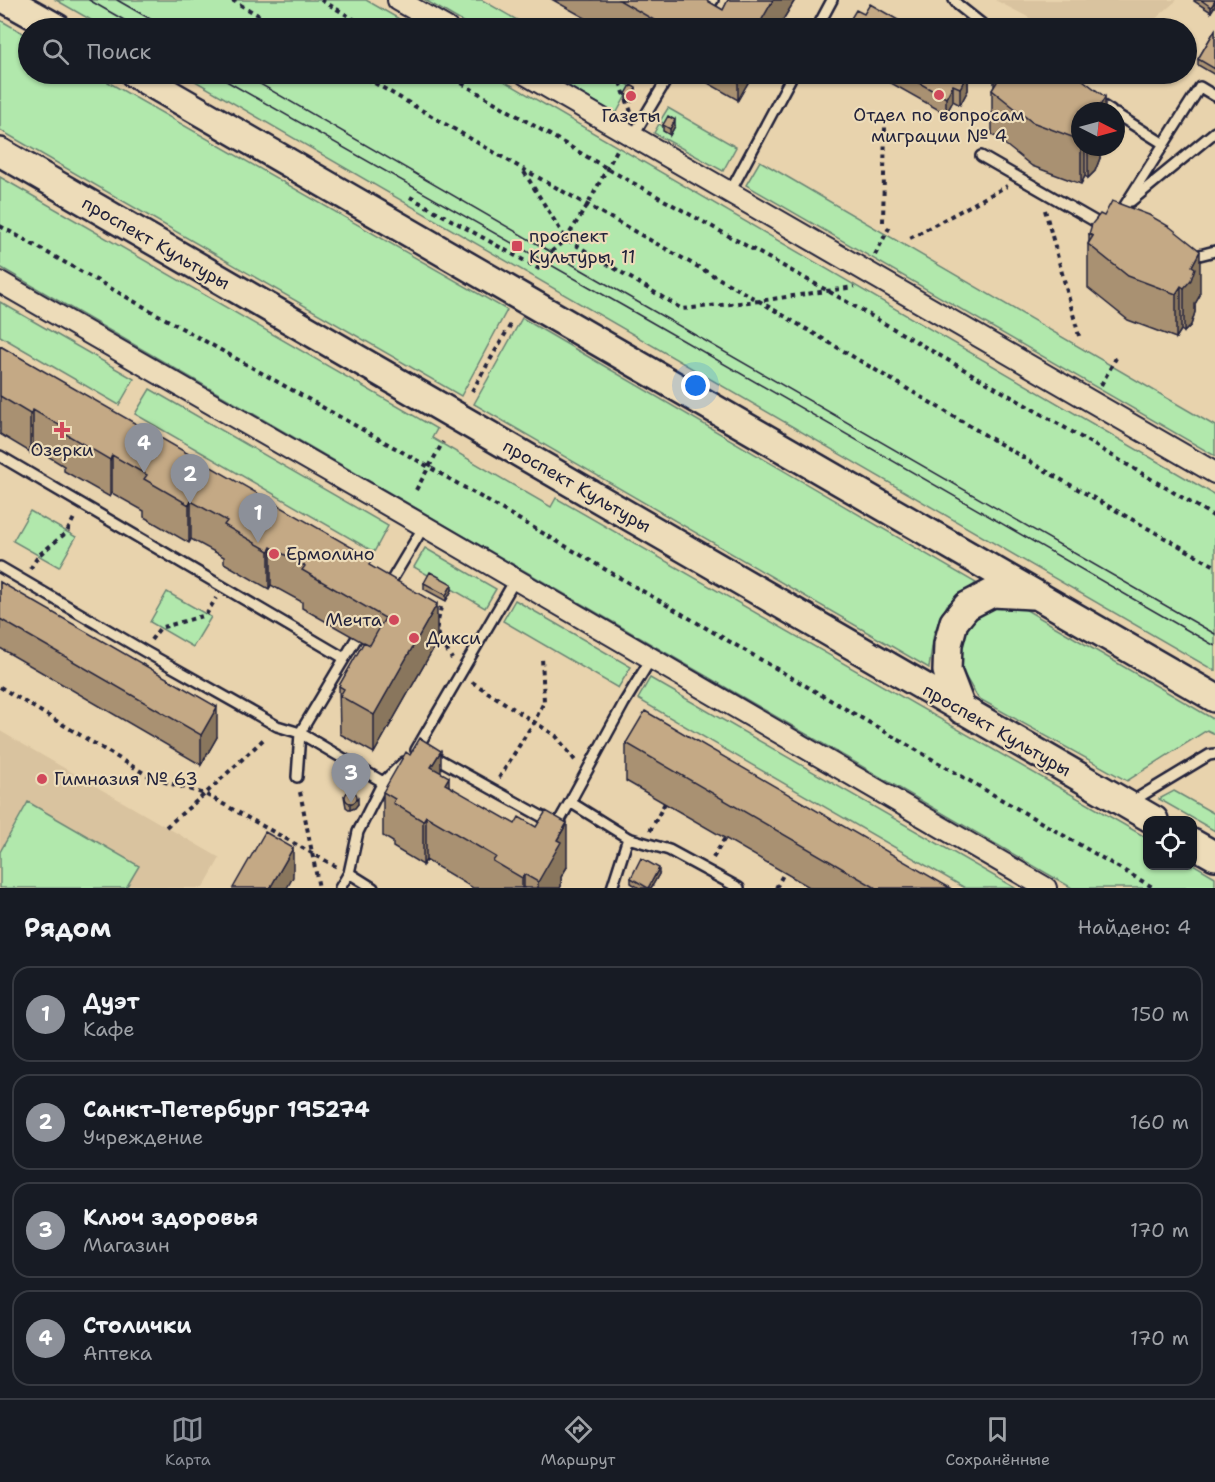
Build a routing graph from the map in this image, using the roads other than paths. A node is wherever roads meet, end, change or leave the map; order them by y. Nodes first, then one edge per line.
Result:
1 (7, 0) edge
2 (398, 0) edge
3 (832, 0) edge
4 (954, 0) edge
5 (708, 4) edge
6 (39, 18) edge
7 (430, 18) edge
8 (701, 18) edge
9 (822, 18) edge
10 (974, 18) edge
11 (152, 84) edge
12 (542, 84) edge
13 (663, 84) edge
14 (788, 84) edge
15 (1215, 96) edge
16 (1090, 99) edge
17 (1095, 102) edge
18 (1125, 120) edge
19 (1215, 132) edge
20 (628, 134) junction
21 (1164, 144) junction
22 (0, 152) edge
23 (981, 156) dead end
24 (730, 192) junction
25 (1115, 217) junction
26 (1116, 232) edge
27 (1215, 251) edge
28 (1183, 259) edge
29 (0, 282) edge
30 (0, 456) edge
31 (1215, 473) edge
32 (424, 526) junction
33 (0, 567) edge
34 (515, 580) junction
35 (1039, 596) junction
36 (381, 597) edge
37 (356, 639) edge
38 (345, 658) junction
39 (651, 658) junction
40 (1215, 698) edge
41 (962, 710) junction
42 (300, 733) junction
43 (418, 748) junction
44 (1215, 754) edge
45 (297, 777) road end
46 (384, 782) junction
47 (570, 802) junction
48 (1127, 805) junction
49 (1147, 816) edge
50 (628, 838) junction
51 (1197, 846) edge
52 (1215, 856) edge
53 (349, 873) junction
54 (340, 888) edge
55 (373, 888) edge
56 (612, 888) edge
57 (739, 888) edge
58 (1046, 888) edge

1 - 6 main road
2 - 7 street
3 - 9 lane
4 - 10 lane
5 - 8 lane
11 - 35 main road
12 - 20 street
13 - 20 lane
14 - 24 lane
15 - 21 lane
16 - 17 lane
18 - 21 lane
19 - 25 lane
20 - 24 street
21 - 25 lane
22 - 41 main road, проспект Культуры
23 - 25 lane
24 - 31 street
25 - 26 lane
27 - 28 lane
29 - 32 street
30 - 38 lane
32 - 34 street
32 - 36 lane
33 - 42 lane
34 - 39 street
34 - 43 lane
35 - 40 main road
35 - 41 main road
37 - 38 lane
38 - 42 lane
39 - 47 lane
39 - 58 street
41 - 48 main road, проспект Культуры
42 - 45 lane
42 - 46 lane
43 - 46 lane
43 - 47 lane
44 - 48 lane
46 - 53 lane
47 - 50 lane
48 - 49 main road, проспект Культуры
50 - 56 lane
50 - 57 lane
51 - 52 main road
53 - 54 lane
53 - 55 lane

